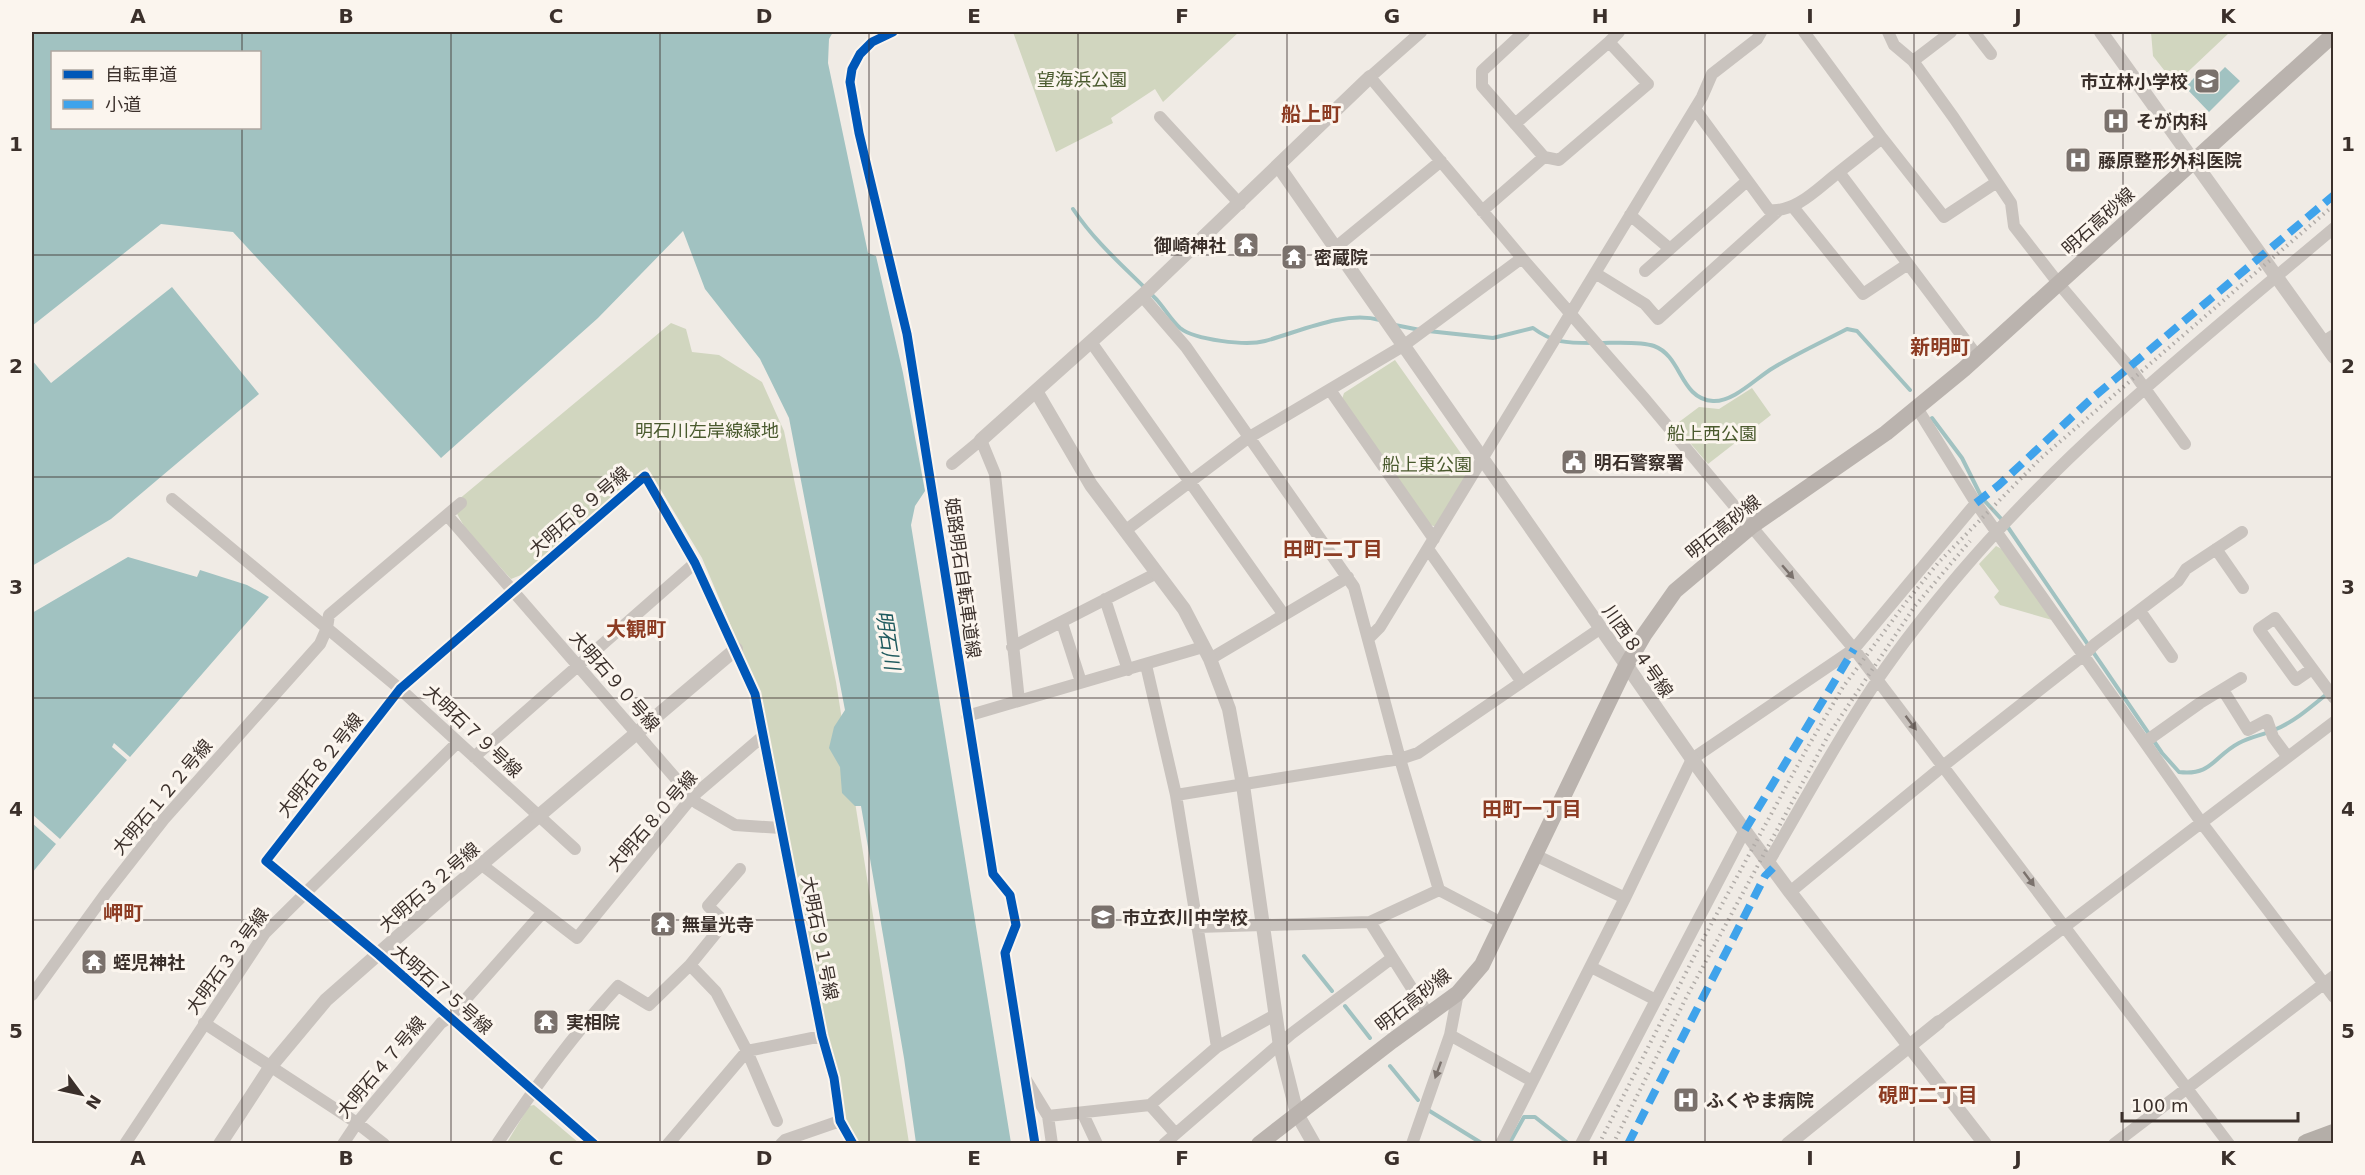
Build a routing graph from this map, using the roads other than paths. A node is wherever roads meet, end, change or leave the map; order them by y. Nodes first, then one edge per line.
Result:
1 (1421, 32) edge
2 (1524, 32) edge
3 (1618, 32) edge
4 (1761, 32) edge
5 (1804, 32) edge
6 (1888, 32) edge
7 (1951, 32) edge
8 (1974, 32) edge
9 (2101, 32) edge
10 (2334, 34) edge
11 (1609, 42) junction
12 (1991, 54) dead end
13 (1913, 62) junction
14 (1370, 77) junction
15 (1695, 109) junction
16 (1160, 117) dead end
17 (1515, 124) junction
18 (1882, 138) junction
19 (1544, 157) junction
20 (2194, 160) junction
21 (1441, 161) junction
22 (1278, 167) junction
23 (1839, 172) junction
24 (1747, 181) junction
25 (1997, 182) junction
26 (1240, 204) junction
27 (1793, 207) junction
28 (1482, 211) junction
29 (1778, 211) junction
30 (1630, 215) junction
31 (2334, 228) edge
32 (1335, 248) junction
33 (1669, 248) junction
34 (1522, 258) junction
35 (1908, 264) junction
36 (1645, 271) dead end
37 (1595, 273) junction
38 (2277, 275) junction
39 (2058, 284) junction
40 (1142, 296) junction
41 (1571, 313) junction
42 (2328, 338) edge
43 (1091, 342) junction
44 (1403, 346) junction
45 (1978, 357) junction
46 (2334, 357) edge
47 (2145, 389) junction
48 (1330, 390) junction
49 (1036, 391) junction
50 (1917, 408) junction
51 (1248, 438) junction
52 (981, 440) junction
53 (2185, 444) dead end
54 (1483, 459) junction
55 (952, 464) dead end
56 (1190, 481) junction
57 (172, 499) dead end
58 (461, 503) dead end
59 (1976, 503) junction
60 (447, 515) junction
61 (1752, 526) junction
62 (1126, 530) junction
63 (1997, 531) junction
64 (2242, 532) dead end
65 (1431, 544) junction
66 (2216, 549) junction
67 (695, 563) junction
68 (1157, 573) junction
69 (1348, 577) junction
70 (2243, 588) dead end
71 (513, 590) junction
72 (1105, 599) junction
73 (2140, 611) junction
74 (1284, 615) junction
75 (1062, 623) junction
76 (327, 628) junction
77 (1601, 628) junction
78 (1369, 638) junction
79 (1012, 647) junction
80 (736, 648) junction
81 (1854, 649) junction
82 (1207, 653) junction
83 (2084, 655) junction
84 (2172, 657) dead end
85 (1146, 665) junction
86 (578, 666) junction
87 (1626, 666) junction
88 (2312, 669) junction
89 (1128, 670) junction
90 (2241, 678) dead end
91 (1878, 680) junction
92 (1521, 681) junction
93 (1081, 682) junction
94 (400, 689) junction
95 (2223, 690) junction
96 (2334, 698) edge
97 (1019, 701) junction
98 (967, 716) dead end
99 (2334, 722) edge
100 (637, 732) junction
101 (763, 736) junction
102 (458, 742) junction
103 (2145, 742) junction
104 (2287, 756) junction
105 (474, 757) junction
106 (1400, 759) junction
107 (1692, 759) junction
108 (1943, 766) junction
109 (1243, 785) junction
110 (1176, 795) junction
111 (693, 796) junction
112 (538, 816) junction
113 (2201, 822) junction
114 (781, 828) junction
115 (1745, 830) junction
116 (575, 849) dead end
117 (1535, 855) junction
118 (266, 861) joint
119 (1768, 862) junction
120 (482, 865) junction
121 (740, 869) dead end
122 (1439, 890) junction
123 (1790, 892) junction
124 (304, 893) junction
125 (1625, 898) junction
126 (543, 912) junction
127 (1370, 922) junction
128 (1502, 923) junction
129 (1263, 925) junction
130 (2065, 926) junction
131 (1197, 927) junction
132 (379, 955) junction
133 (1392, 958) junction
134 (690, 965) junction
135 (1591, 967) junction
136 (2334, 976) edge
137 (2323, 984) junction
138 (1458, 993) junction
139 (32, 995) edge
140 (2334, 998) edge
141 (1656, 1000) junction
142 (1428, 1014) junction
143 (1275, 1015) junction
144 (450, 1017) junction
145 (1940, 1022) joint
146 (204, 1023) junction
147 (1450, 1035) junction
148 (822, 1036) junction
149 (1280, 1046) junction
150 (1217, 1047) junction
151 (1911, 1047) junction
152 (747, 1051) junction
153 (271, 1066) junction
154 (1026, 1080) dead end
155 (1532, 1081) junction
156 (2187, 1087) junction
157 (532, 1090) junction
158 (1150, 1105) junction
159 (1083, 1114) junction
160 (1297, 1114) junction
161 (1048, 1116) junction
162 (777, 1121) dead end
163 (840, 1121) junction
164 (357, 1122) junction
165 (1175, 1133) junction
166 (2334, 1134) edge
167 (784, 1142) edge
168 (125, 1143) edge
169 (220, 1143) edge
170 (343, 1143) edge
171 (384, 1143) edge
172 (497, 1143) edge
173 (594, 1143) edge
174 (668, 1143) edge
175 (853, 1143) edge
176 (1052, 1143) edge
177 (1097, 1143) edge
178 (1164, 1143) edge
179 (1259, 1143) edge
180 (1314, 1143) edge
181 (1412, 1143) edge
182 (1501, 1143) edge
183 (1581, 1143) edge
184 (1788, 1143) edge
185 (1985, 1143) edge
186 (2114, 1143) edge
187 (2229, 1143) edge
188 (2307, 1143) edge

1 - 14 street
2 - 17 street
3 - 11 street
4 - 15 street
5 - 18 street
6 - 13 street
7 - 13 street
8 - 12 street
9 - 20 street
10 - 20 main road, 明石高砂線
11 - 17 street
11 - 19 street
13 - 25 street
14 - 21 street
14 - 22 street
15 - 24 street
15 - 30 street
16 - 26 street
17 - 19 street
18 - 23 street
18 - 25 street
19 - 28 street
20 - 38 street
20 - 39 main road, 明石高砂線
21 - 28 street
21 - 32 street
22 - 26 street
22 - 32 street, 川西８４号線
23 - 27 street
23 - 35 street
24 - 29 street
24 - 33 street
25 - 39 street
26 - 40 street
27 - 29 street
27 - 35 street
28 - 34 street
29 - 37 street
30 - 33 street
30 - 37 street
31 - 38 street
32 - 44 street, 川西８４号線
33 - 36 street
34 - 41 street
34 - 44 street
35 - 45 street
37 - 41 street
38 - 42 street
38 - 47 street
39 - 45 main road, 明石高砂線
39 - 47 street
40 - 43 street
40 - 51 street
41 - 54 street
41 - 61 street
42 - 46 street
43 - 49 street
43 - 56 street
44 - 48 street
44 - 54 street, 川西８４号線
45 - 50 main road, 明石高砂線
47 - 53 street
47 - 63 street
48 - 51 street
48 - 65 street
49 - 52 street
49 - 62 street
50 - 59 street
50 - 61 main road, 明石高砂線
51 - 56 street
51 - 69 street
52 - 55 street
52 - 79 street
54 - 65 street
54 - 77 street, 川西８４号線
56 - 62 street
56 - 74 street
57 - 76 street, 大明石７９号線
58 - 60 street, 大明石１２２号線
59 - 63 street
59 - 81 street
60 - 71 street, 大明石９０号線
60 - 76 street, 大明石１２２号線
61 -> 81 street
61 - 87 main road, 明石高砂線
62 - 68 street
63 - 83 street
63 - 91 street
64 - 66 street
65 - 78 street
65 - 92 street
66 - 70 street
66 - 73 street
67 - 71 street, 大明石８９号線
67 - 80 street, 大明石８９号線
67 - 86 street
68 - 72 street
68 - 82 street
69 - 74 street
69 - 78 street
71 - 86 street, 大明石９０号線
71 - 94 street, 大明石８９号線
72 - 75 street
72 - 89 street
73 - 83 street
73 - 84 street
74 - 82 street
75 - 79 street
75 - 93 street
76 - 94 street, 大明石７９号線
76 - 139 street, 大明石１２２号線
77 - 87 street, 川西８４号線
77 - 92 street
78 - 106 street
79 - 97 street
80 - 100 street, 大明石３２号線
80 - 101 street, 大明石８９号線
81 - 91 street
81 - 107 street
82 - 85 street
82 - 109 street
83 - 103 street
83 - 108 street
85 - 89 street
85 - 110 street
86 - 100 street, 大明石９０号線
86 - 105 street
87 - 107 street, 川西８４号線
87 - 117 main road, 明石高砂線
88 - 88 street
88 - 96 street
89 - 93 street
90 - 95 street
91 -> 108 street
91 - 119 street
92 - 106 street
93 - 97 street
94 - 102 street, 大明石７９号線
94 - 118 street, 大明石８２号線
95 - 103 street
95 - 104 street
97 - 98 street
99 - 104 street
100 - 111 street, 大明石９０号線
100 - 112 street, 大明石３２号線
101 - 111 street, 大明石８０号線
101 - 114 street, 大明石９１号線
102 - 105 street, 大明石７９号線
102 - 124 street, 大明石３３号線
103 - 113 street
104 - 113 street
105 - 112 street, 大明石７９号線
106 - 109 street
106 - 122 street
107 - 115 street, 川西８４号線
107 - 125 street
108 - 123 street
108 -> 130 street
109 - 110 street
109 - 129 street
110 - 131 street
111 - 114 street, 大明石９０号線
111 - 126 street, 大明石８０号線
112 - 116 street, 大明石７９号線
112 - 120 street, 大明石３２号線
113 - 130 street
113 - 137 street
114 - 148 street, 大明石９１号線
115 - 119 street, 川西８４号線
115 - 141 street
117 - 125 street
117 - 128 main road, 明石高砂線
118 - 124 street, 大明石７５号線
119 - 123 street, 川西８４号線
120 - 126 street
120 - 132 street, 大明石３２号線
121 - 134 street
122 - 127 street
122 - 128 street
123 - 151 street, 川西８４号線
124 - 132 street, 大明石７５号線
124 - 146 street, 大明石３３号線
125 - 135 street
126 - 144 street, 大明石４７号線
127 - 129 street
127 - 133 street
128 - 138 main road, 明石高砂線
129 - 131 street
129 - 143 street
130 - 145 street
130 - 156 street
131 - 150 street
132 - 144 street, 大明石７５号線
132 - 153 street, 大明石３２号線
133 - 142 street
133 - 149 street
134 - 152 street
134 - 157 street
135 - 141 street
135 - 155 street
136 - 137 street
137 - 140 street
137 - 156 street
138 - 142 main road, 明石高砂線
138 - 147 street
141 - 183 street
142 - 160 main road, 明石高砂線
143 - 149 street
143 - 150 street
144 - 157 street, 大明石７５号線
144 - 164 street, 大明石４７号線
145 - 151 street
146 - 153 street
146 - 168 street, 大明石３３号線
147 - 155 street
147 -> 181 street
148 - 152 street
148 - 163 street, 大明石９１号線
149 - 160 street
149 - 165 street
150 - 158 street
151 - 184 street
151 - 185 street, 川西８４号線
152 - 162 street
152 - 174 street
153 - 164 street
153 - 169 street, 大明石３２号線
154 - 161 street
155 - 182 street
156 - 186 street
156 - 187 street
157 - 172 street
157 - 173 street, 大明石７５号線
158 - 159 street
158 - 165 street
159 - 161 street
159 - 177 street
160 - 179 main road, 明石高砂線
160 - 180 street
161 - 176 street
163 - 167 street
163 - 175 street, 大明石９１号線
164 - 170 street, 大明石４７号線
164 - 171 street
165 - 178 street
166 - 188 highway

